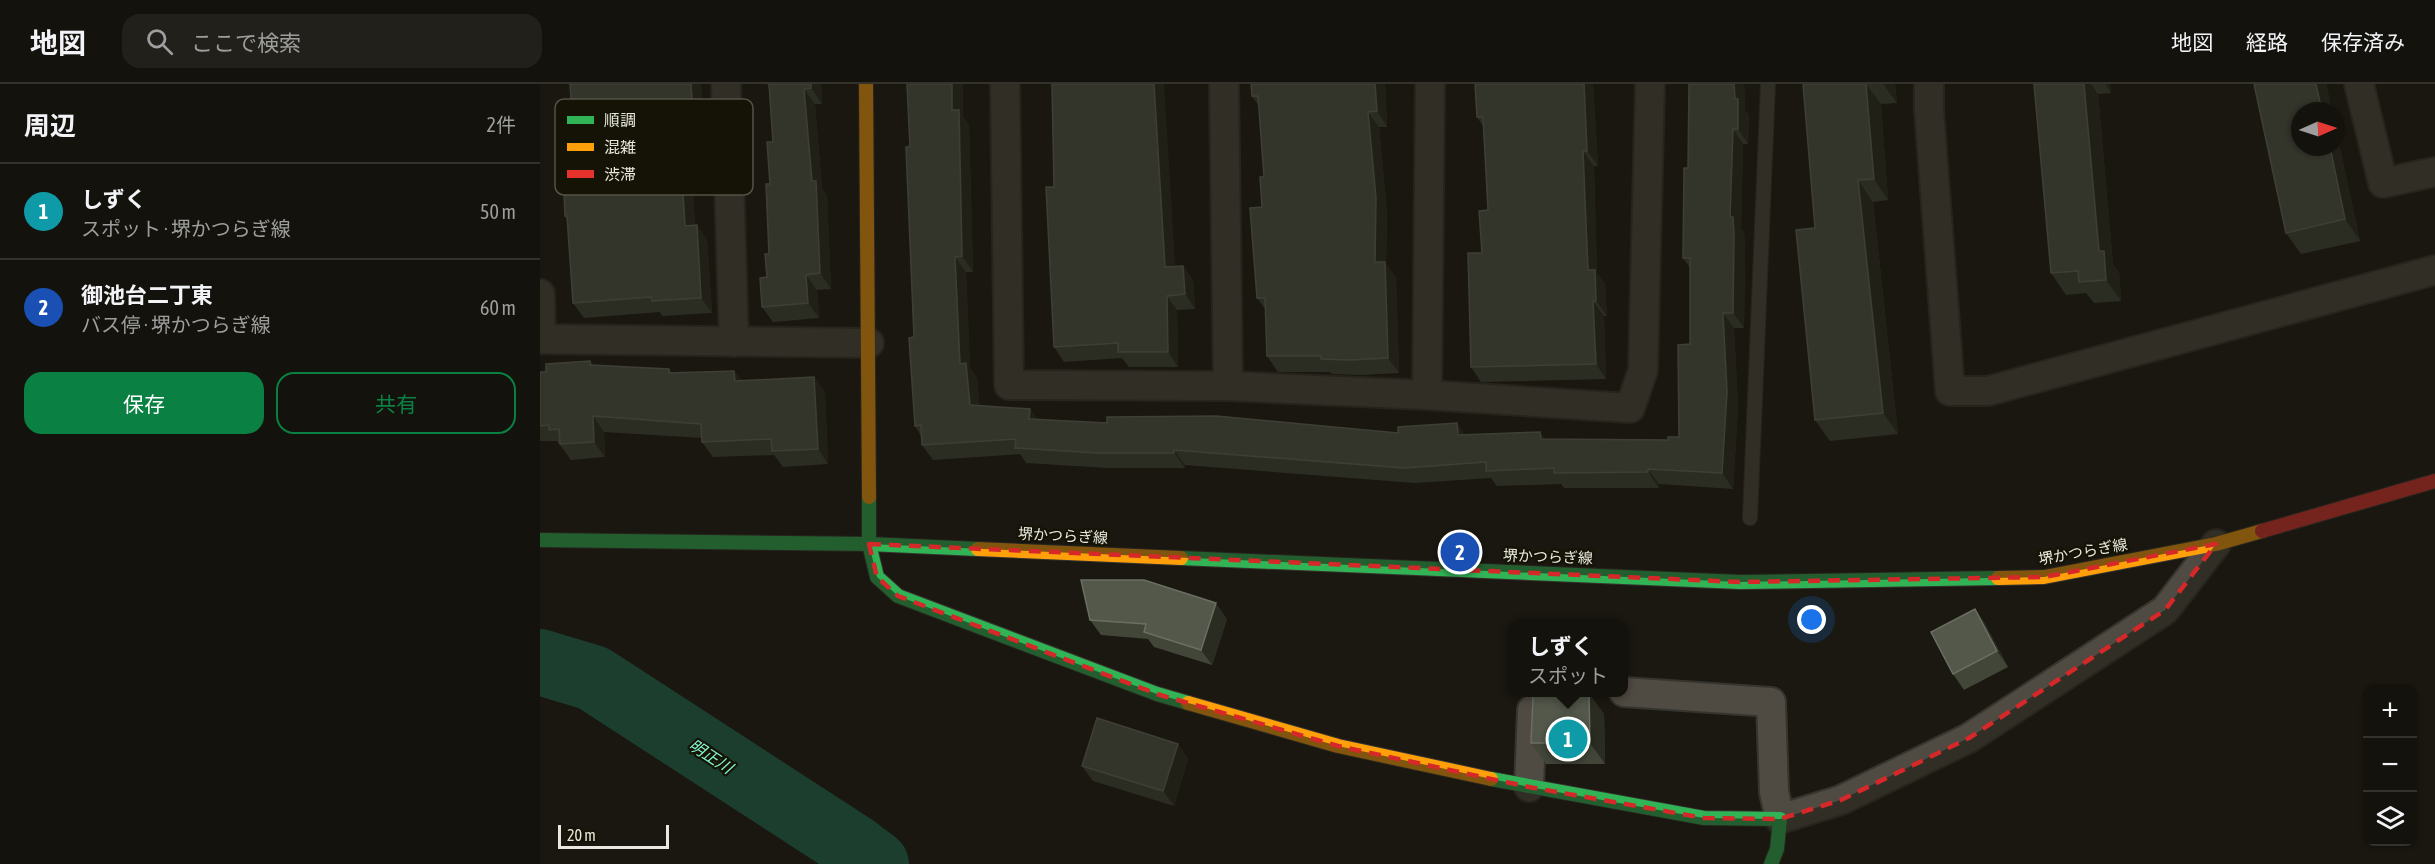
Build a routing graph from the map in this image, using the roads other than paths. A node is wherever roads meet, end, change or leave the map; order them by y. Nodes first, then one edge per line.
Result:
1 (726, 84) edge
2 (866, 84) edge
3 (1005, 84) edge
4 (1224, 84) edge
5 (1430, 84) edge
6 (1650, 84) edge
7 (1768, 84) edge
8 (1929, 84) edge
9 (2360, 84) edge
10 (726, 99) edge
11 (2435, 172) edge
12 (729, 195) edge
13 (2435, 270) edge
14 (540, 294) edge
15 (540, 339) edge
16 (734, 342) junction
17 (869, 343) junction
18 (1228, 386) junction
19 (1427, 395) junction
20 (2435, 481) edge
21 (1750, 518) dead end
22 (540, 540) edge
23 (869, 544) junction
24 (2216, 544) junction
25 (1628, 692) edge
26 (1550, 697) edge
27 (1529, 787) junction
28 (1780, 819) junction
29 (1771, 864) edge

1 - 10 street
2 - 17 main road
3 - 18 street
4 - 18 street
5 - 19 street
6 - 19 street
7 - 21 lane
8 - 13 street
9 - 11 street
12 - 16 street
14 - 15 street
15 - 16 street
16 - 17 street
17 - 23 main road
18 - 19 street
20 - 24 main road, 堺かつらぎ線
22 - 23 main road, 堺かつらぎ線
23 - 24 main road, 堺かつらぎ線
23 - 27 main road
24 - 28 street
25 - 28 street
26 - 27 street
27 - 28 main road
28 - 29 main road

